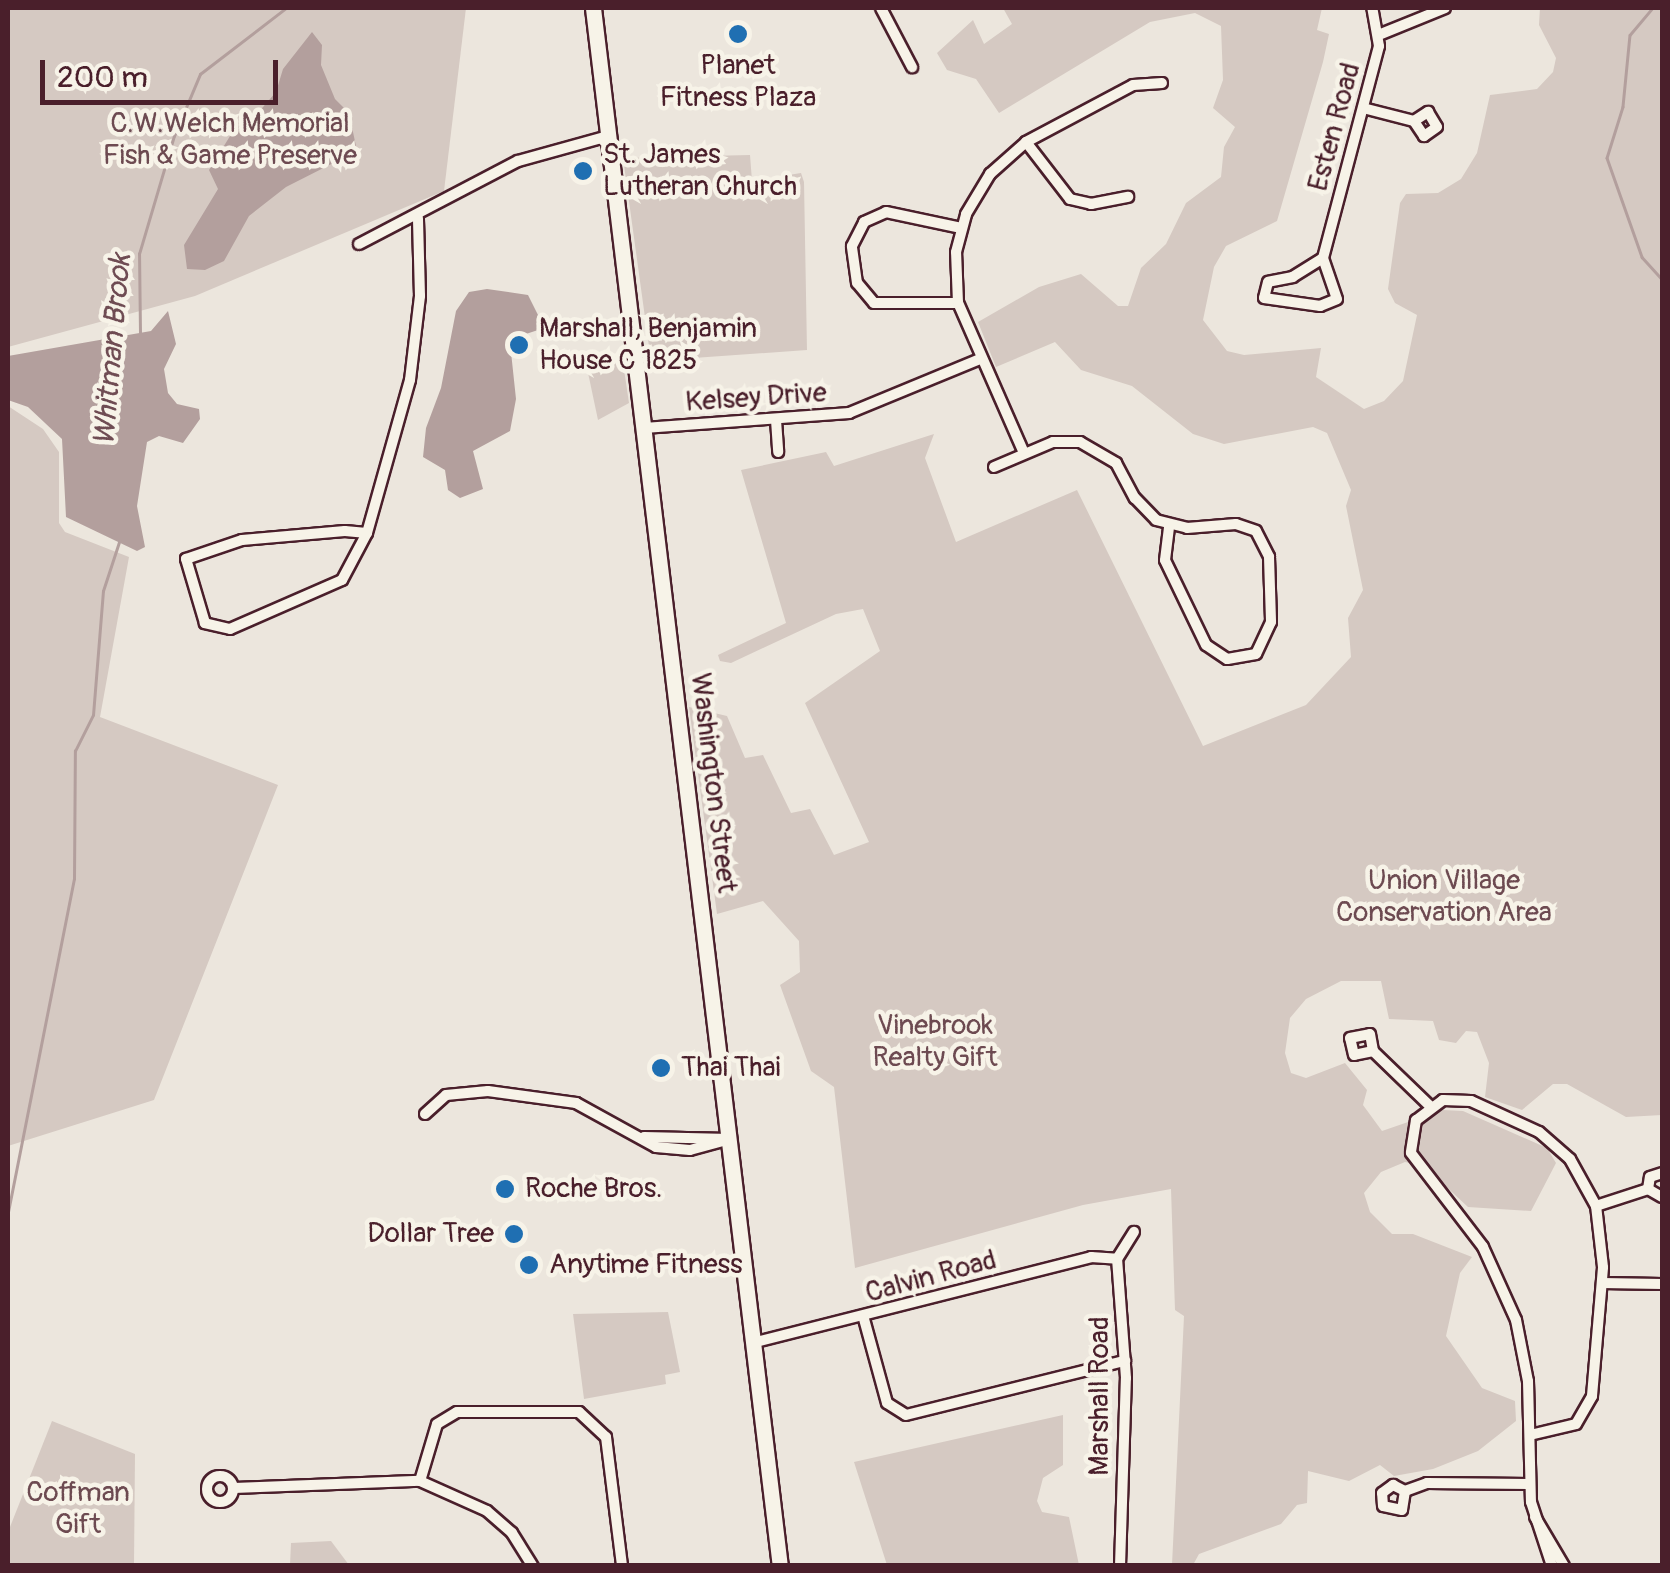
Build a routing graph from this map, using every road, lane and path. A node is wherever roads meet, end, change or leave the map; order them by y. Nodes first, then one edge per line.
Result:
1 (593, 8) edge
2 (882, 8) edge
3 (1372, 8) edge
4 (1445, 8) edge
5 (1381, 34) junction
6 (912, 67) dead end
7 (1162, 83) dead end
8 (1363, 108) junction
9 (1414, 121) dead end
10 (608, 136) junction
11 (1026, 142) junction
12 (1128, 197) dead end
13 (418, 218) junction
14 (961, 228) junction
15 (359, 244) dead end
16 (1323, 258) junction
17 (958, 303) junction
18 (980, 359) junction
19 (776, 420) junction
20 (644, 428) junction
21 (778, 452) dead end
22 (1024, 453) junction
23 (994, 468) dead end
24 (1168, 525) junction
25 (367, 533) junction
26 (1374, 1051) dead end
27 (1430, 1106) junction
28 (425, 1114) dead end
29 (730, 1139) junction
30 (1662, 1173) edge
31 (1648, 1189) junction
32 (1662, 1196) edge
33 (1596, 1206) junction
34 (1134, 1232) dead end
35 (1118, 1259) junction
36 (1602, 1282) junction
37 (1662, 1284) edge
38 (864, 1319) junction
39 (756, 1342) junction
40 (1125, 1360) junction
41 (1530, 1435) junction
42 (420, 1481) junction
43 (1529, 1484) junction
44 (234, 1488) dead end
45 (1405, 1491) dead end
46 (1535, 1517) junction
47 (532, 1566) edge
48 (622, 1566) edge
49 (780, 1566) edge
50 (1120, 1566) edge
51 (1552, 1566) edge
52 (1564, 1566) edge

1 - 10 main road, Washington Street
2 - 6 street
3 - 5 street, Esten Road
4 - 5 street
5 - 8 street, Esten Road
7 - 11 street
8 - 9 street
8 - 16 street, Esten Road
10 - 13 street
10 - 20 main road, Washington Street
11 - 12 street
11 - 14 street
13 - 15 street
13 - 25 street
14 - 17 street
14 - 17 street
16 - 16 street, Esten Road
17 - 18 street
18 - 19 street, Kelsey Drive
18 - 22 street
19 - 20 street, Kelsey Drive
19 - 21 street
20 - 29 main road, Washington Street
22 - 23 street
22 - 24 street
24 - 24 street
25 - 25 street
26 - 27 street
27 - 33 street
27 - 41 street
28 - 29 street
29 - 39 main road, Washington Street
30 - 31 street
31 - 32 street
31 - 33 street
33 - 36 street
34 - 35 street
35 - 38 street, Calvin Road
35 - 40 street, Marshall Road
36 - 37 street
36 - 41 street
38 - 39 street, Calvin Road
38 - 40 street
39 - 49 main road, Washington Street
40 - 50 street, Marshall Road
41 - 43 street
42 - 44 street
42 - 47 street
42 - 48 street
43 - 45 street
43 - 46 street
46 - 51 street
46 - 52 street

